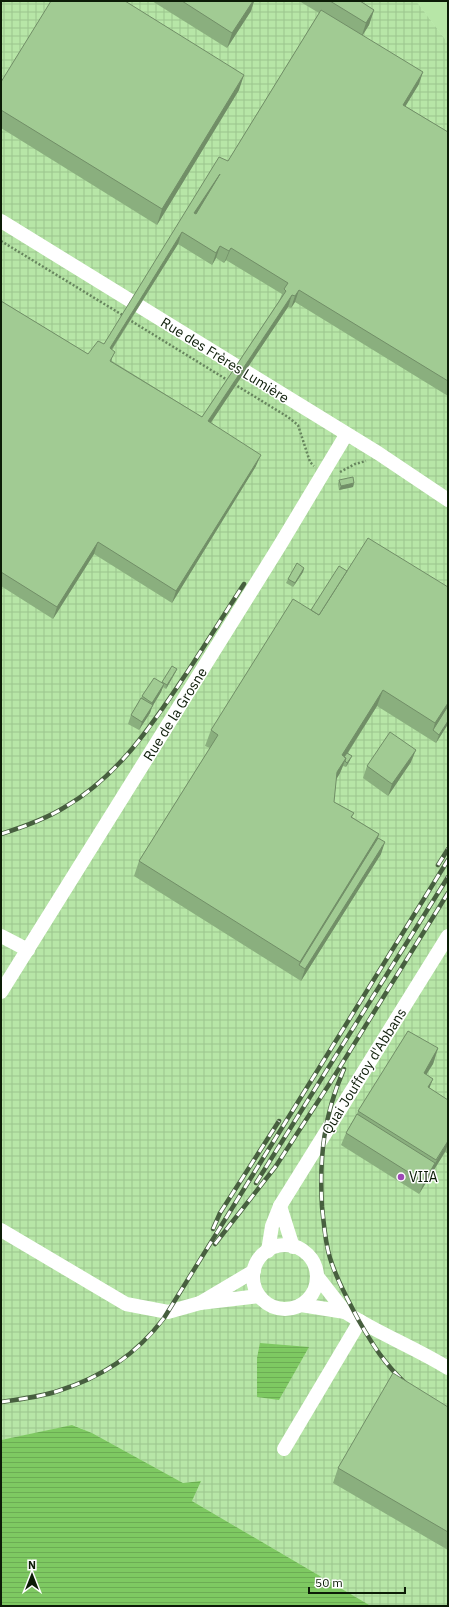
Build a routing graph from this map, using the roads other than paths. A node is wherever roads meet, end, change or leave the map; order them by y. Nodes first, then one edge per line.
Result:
1 (1, 221) edge
2 (346, 435) junction
3 (448, 500) edge
4 (1, 936) edge
5 (448, 936) edge
6 (28, 950) junction
7 (1, 992) edge
8 (280, 1206) junction
9 (1, 1230) edge
10 (293, 1247) junction
11 (268, 1251) junction
12 (254, 1271) junction
13 (317, 1276) junction
14 (259, 1296) junction
15 (200, 1303) junction
16 (302, 1305) junction
17 (345, 1312) junction
18 (360, 1321) junction
19 (448, 1368) edge
20 (284, 1449) dead end

1 - 2 street, Rue des Frères Lumière
2 - 3 street, Rue des Frères Lumière
2 - 6 street, Rue de la Grosne
4 - 6 street
5 - 8 street, Quai Jouffroy d'Abbans
6 - 7 street, Rue de la Grosne
8 - 10 street
8 - 11 street, Quai Jouffroy d'Abbans
9 - 15 street
10 - 11 street
10 - 13 street
11 - 12 street
12 - 14 street
12 - 15 street
13 - 16 street
13 - 17 street
14 - 15 street
14 - 16 street
16 - 17 street
17 - 18 street
18 - 19 street
18 - 20 street

